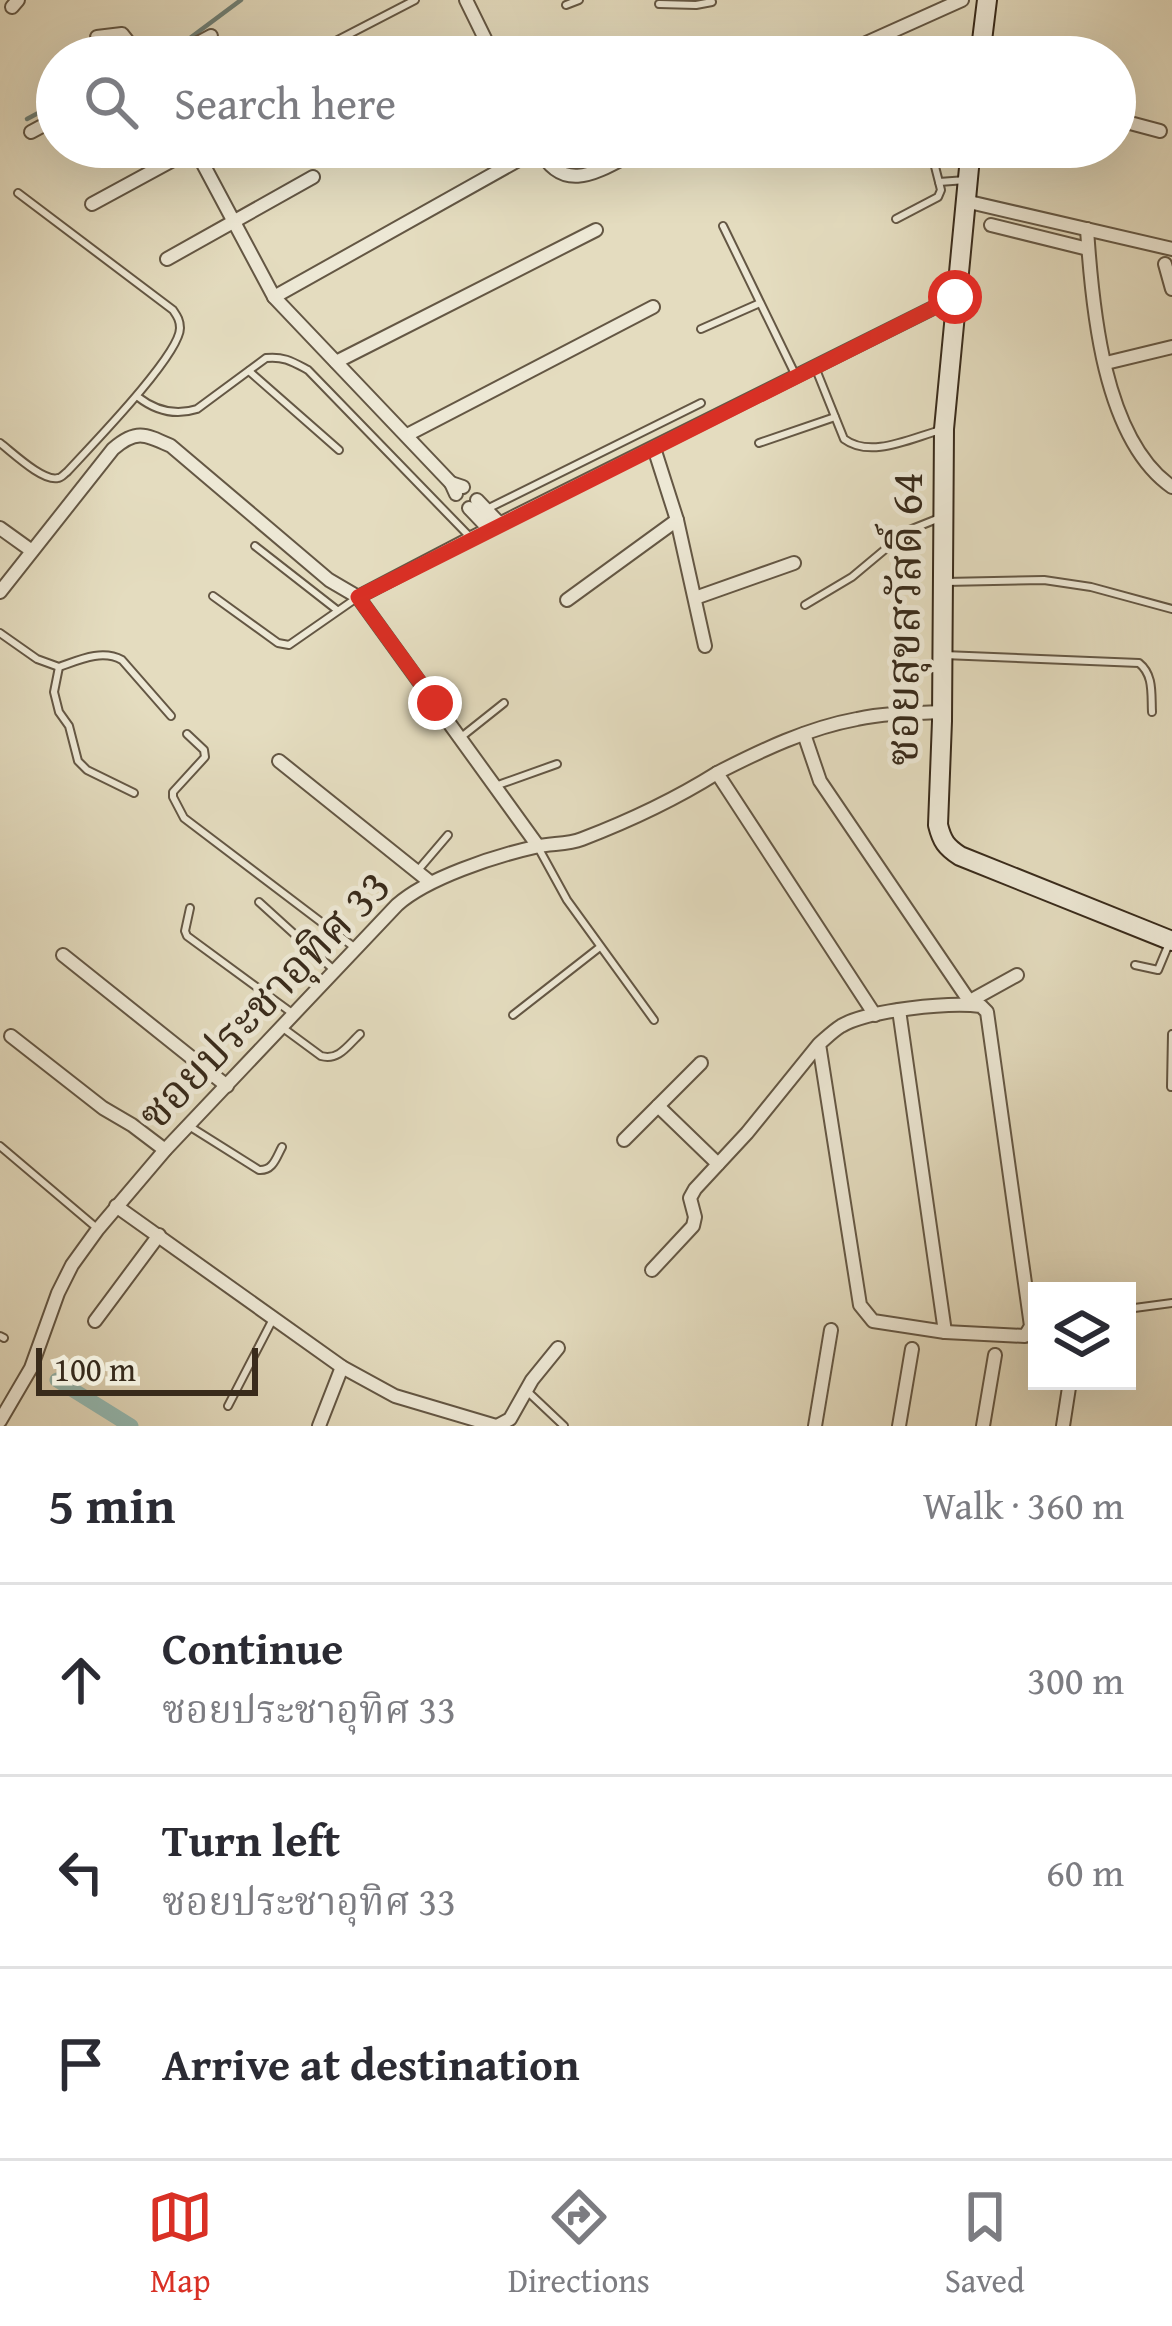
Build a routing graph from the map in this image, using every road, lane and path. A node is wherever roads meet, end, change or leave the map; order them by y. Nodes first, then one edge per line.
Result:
1 (416, 0) edge
2 (466, 0) edge
3 (579, 0) edge
4 (962, 0) edge
5 (988, 0) edge
6 (712, 2) edge
7 (659, 4) dead end
8 (566, 5) dead end
9 (346, 36) edge
10 (484, 36) edge
11 (882, 36) edge
12 (983, 36) edge
13 (1136, 124) edge
14 (36, 129) edge
15 (1160, 131) dead end
16 (31, 132) dead end
17 (158, 168) edge
18 (205, 168) edge
19 (504, 168) edge
20 (551, 168) edge
21 (601, 168) edge
22 (935, 168) edge
23 (968, 168) edge
24 (313, 177) dead end
25 (967, 180) junction
26 (939, 182) junction
27 (18, 193) dead end
28 (965, 201) junction
29 (92, 204) dead end
30 (896, 219) dead end
31 (233, 222) junction
32 (992, 225) dead end
33 (723, 226) dead end
34 (1087, 229) junction
35 (596, 230) dead end
36 (1088, 249) junction
37 (1172, 249) edge
38 (167, 259) dead end
39 (1165, 264) dead end
40 (1172, 289) edge
41 (274, 297) junction
42 (955, 297) junction
43 (760, 304) junction
44 (652, 307) dead end
45 (701, 329) dead end
46 (1172, 346) edge
47 (336, 362) junction
48 (1106, 364) junction
49 (815, 367) junction
50 (248, 371) junction
51 (796, 377) junction
52 (137, 396) junction
53 (701, 404) dead end
54 (835, 416) junction
55 (944, 429) junction
56 (406, 435) junction
57 (0, 442) edge
58 (759, 443) dead end
59 (654, 448) junction
60 (339, 450) dead end
61 (1172, 487) edge
62 (457, 488) dead end
63 (477, 508) joint
64 (943, 517) junction
65 (677, 520) junction
66 (495, 526) junction
67 (0, 528) edge
68 (471, 538) junction
69 (255, 546) dead end
70 (32, 551) junction
71 (794, 563) dead end
72 (943, 582) junction
73 (0, 592) edge
74 (213, 596) dead end
75 (358, 597) junction
76 (694, 598) junction
77 (567, 600) dead end
78 (805, 605) dead end
79 (1172, 608) edge
80 (338, 611) junction
81 (0, 633) edge
82 (705, 646) dead end
83 (942, 655) junction
84 (59, 667) junction
85 (504, 703) dead end
86 (942, 712) junction
87 (1152, 712) dead end
88 (171, 716) dead end
89 (187, 734) dead end
90 (804, 734) junction
91 (460, 738) junction
92 (279, 761) dead end
93 (557, 764) dead end
94 (717, 773) junction
95 (495, 786) junction
96 (134, 793) dead end
97 (448, 836) dead end
98 (538, 846) junction
99 (417, 872) junction
100 (430, 882) junction
101 (260, 902) dead end
102 (190, 908) dead end
103 (1171, 940) edge
104 (600, 947) junction
105 (356, 949) junction
106 (63, 955) dead end
107 (1136, 964) dead end
108 (335, 971) junction
109 (1017, 975) dead end
110 (971, 1003) junction
111 (899, 1010) junction
112 (294, 1014) junction
113 (512, 1015) dead end
114 (875, 1015) junction
115 (654, 1020) dead end
116 (283, 1028) junction
117 (359, 1034) dead end
118 (1172, 1034) edge
119 (11, 1036) dead end
120 (819, 1044) junction
121 (701, 1063) dead end
122 (227, 1086) junction
123 (1171, 1087) edge
124 (658, 1106) junction
125 (189, 1126) junction
126 (624, 1140) dead end
127 (0, 1146) edge
128 (282, 1147) dead end
129 (165, 1150) junction
130 (718, 1164) junction
131 (116, 1206) junction
132 (98, 1229) junction
133 (159, 1235) junction
134 (652, 1270) dead end
135 (1172, 1303) edge
136 (1136, 1308) edge
137 (273, 1318) junction
138 (95, 1322) dead end
139 (831, 1330) dead end
140 (945, 1333) junction
141 (558, 1348) dead end
142 (912, 1349) dead end
143 (995, 1355) dead end
144 (342, 1367) junction
145 (526, 1390) junction
146 (1069, 1390) edge
147 (228, 1406) dead end
148 (0, 1421) edge
149 (319, 1426) edge
150 (496, 1426) edge
151 (563, 1426) edge
152 (815, 1426) edge
153 (898, 1426) edge
154 (983, 1426) edge
155 (1063, 1426) edge

1 - 9 lane
2 - 10 street
3 - 8 lane
4 - 11 street
5 - 12 street
6 - 7 lane
13 - 15 street
14 - 16 street
17 - 29 street
18 - 31 street
19 - 41 street
20 - 21 street
22 - 26 lane
23 - 25 street, ซอยสุขสวัสดิ์ 64
24 - 31 street
25 - 26 lane
25 - 28 street, ซอยสุขสวัสดิ์ 64
26 - 30 lane
27 - 52 lane
28 - 34 street
28 - 42 street, ซอยสุขสวัสดิ์ 64
31 - 38 street
31 - 41 street
32 - 36 street
33 - 43 lane
34 - 36 street
34 - 37 street
35 - 47 street
36 - 48 street
39 - 40 street
41 - 47 street
42 - 49 street
42 - 55 street, ซอยสุขสวัสดิ์ 64
43 - 45 lane
43 - 51 lane
44 - 56 street
46 - 48 street
47 - 56 street
48 - 61 street
49 - 51 street
49 - 54 lane
50 - 52 lane
50 - 60 lane
50 - 68 lane
51 - 59 street
52 - 57 lane
53 - 63 lane
54 - 55 lane
54 - 58 lane
55 - 64 street, ซอยสุขสวัสดิ์ 64
56 - 62 street
59 - 65 street
59 - 66 street
63 - 66 street
64 - 72 street, ซอยสุขสวัสดิ์ 64
64 - 78 lane
65 - 76 street
65 - 77 street
66 - 68 street
67 - 70 street
68 - 75 street
69 - 80 lane
70 - 73 street
70 - 75 street
71 - 76 street
72 - 79 lane
72 - 83 street, ซอยสุขสวัสดิ์ 64
74 - 80 lane
75 - 80 lane
75 - 91 street
76 - 82 street
81 - 84 lane
83 - 86 street, ซอยสุขสวัสดิ์ 64
83 - 87 lane
84 - 88 lane
84 - 96 lane
85 - 91 lane
86 - 90 street, ซอยประชาอุทิศ 33
86 - 103 street, ซอยสุขสวัสดิ์ 64
89 - 105 lane
90 - 94 street, ซอยประชาอุทิศ 33
90 - 110 street
91 - 95 street
92 - 99 street
93 - 95 lane
94 - 98 street, ซอยประชาอุทิศ 33
94 - 114 street
95 - 98 street
97 - 99 lane
98 - 100 street, ซอยประชาอุทิศ 33
98 - 104 lane
99 - 100 street
100 - 105 street, ซอยประชาอุทิศ 33
101 - 108 lane
102 - 112 lane
103 - 107 lane
104 - 113 lane
104 - 115 lane
105 - 108 street, ซอยประชาอุทิศ 33
106 - 122 street
108 - 112 street, ซอยประชาอุทิศ 33
109 - 110 street
110 - 111 street
110 - 140 street
111 - 114 street
111 - 140 street
112 - 116 street, ซอยประชาอุทิศ 33
114 - 120 street
116 - 117 lane
116 - 122 street, ซอยประชาอุทิศ 33
118 - 123 lane
119 - 129 street
120 - 130 street
120 - 140 street
121 - 124 street
122 - 125 street, ซอยประชาอุทิศ 33
124 - 126 street
124 - 130 street
125 - 128 lane
125 - 129 street, ซอยประชาอุทิศ 33
127 - 132 lane
129 - 131 street, ซอยประชาอุทิศ 33
130 - 134 street
131 - 132 street, ซอยประชาอุทิศ 33
131 - 133 street
132 - 148 street, ซอยประชาอุทิศ 33
133 - 137 street
133 - 138 street
135 - 136 lane
137 - 144 street
137 - 147 lane
139 - 152 street
141 - 145 street
142 - 153 street
143 - 154 street
144 - 149 street
144 - 150 street
145 - 150 street
145 - 151 lane
146 - 155 street

